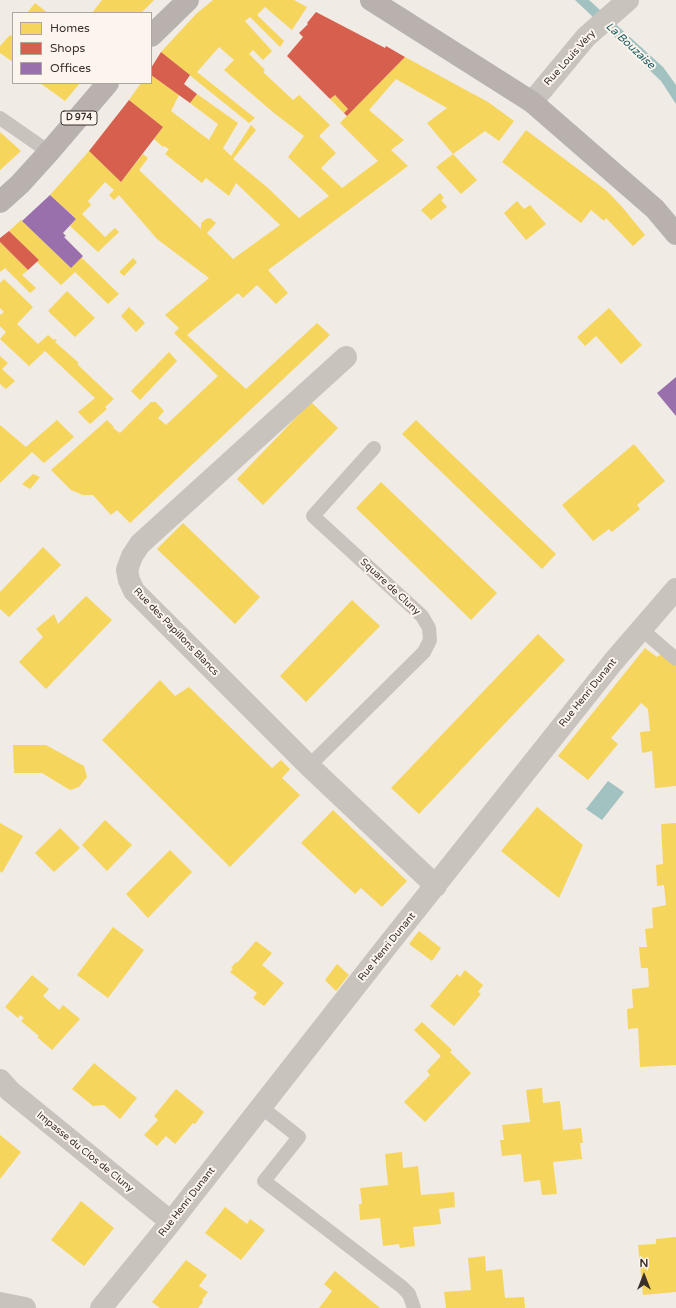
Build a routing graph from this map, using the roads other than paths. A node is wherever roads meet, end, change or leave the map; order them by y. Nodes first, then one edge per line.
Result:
1 (188, 0) edge
2 (371, 0) edge
3 (624, 4) edge
4 (152, 35) edge
5 (107, 84) edge
6 (532, 102) junction
7 (0, 118) edge
8 (49, 152) junction
9 (0, 202) edge
10 (676, 234) edge
11 (346, 357) dead end
12 (374, 448) dead end
13 (676, 589) edge
14 (640, 629) junction
15 (676, 659) edge
16 (309, 766) junction
17 (436, 886) junction
18 (0, 1080) edge
19 (261, 1108) junction
20 (171, 1222) junction
21 (0, 1302) edge
22 (25, 1308) edge
23 (101, 1308) edge
24 (414, 1308) edge

1 - 4 main road
2 - 6 main road
3 - 6 street, Rue Louis Véry
5 - 8 main road, D 974
6 - 10 main road
7 - 8 lane
8 - 9 main road, D 974
11 - 16 street, Rue des Papillons Blancs
12 - 16 lane, Square de Cluny
13 - 14 street, Rue Henri Dunant
14 - 15 lane
14 - 17 street, Rue Henri Dunant
16 - 17 street, Rue des Papillons Blancs
17 - 19 street, Rue Henri Dunant
18 - 20 street, Impasse du Clos de Cluny
19 - 20 street, Rue Henri Dunant
19 - 24 lane
20 - 23 street, Rue Henri Dunant
21 - 22 street

